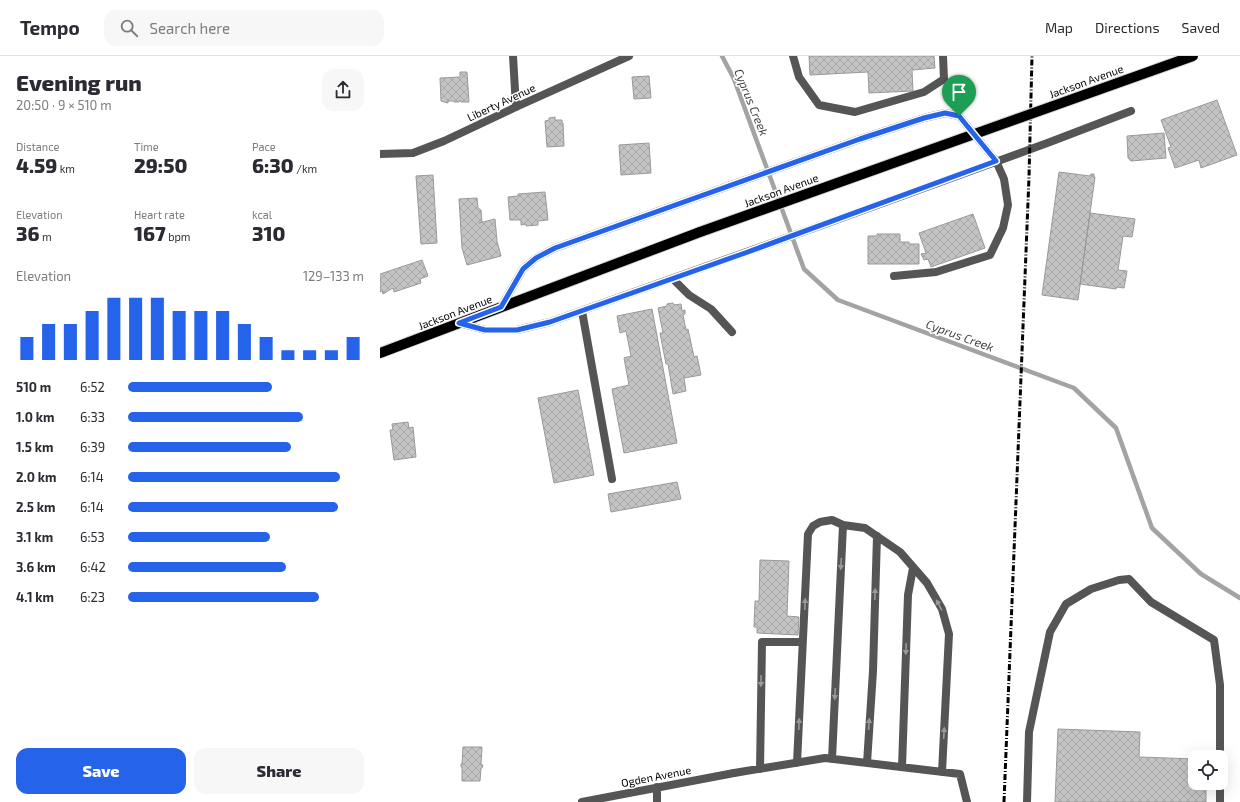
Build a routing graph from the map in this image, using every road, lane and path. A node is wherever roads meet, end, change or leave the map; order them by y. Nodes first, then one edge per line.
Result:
1 (513, 56) edge
2 (629, 56) edge
3 (793, 56) edge
4 (943, 56) edge
5 (1193, 56) edge
6 (516, 107) junction
7 (1131, 111) dead end
8 (380, 154) edge
9 (996, 161) junction
10 (894, 276) dead end
11 (673, 279) junction
12 (501, 307) junction
13 (582, 311) junction
14 (459, 323) junction
15 (732, 332) dead end
16 (380, 353) edge
17 (612, 480) dead end
18 (843, 525) junction
19 (877, 536) junction
20 (913, 568) junction
21 (802, 642) junction
22 (1220, 750) edge
23 (832, 759) junction
24 (797, 763) junction
25 (867, 763) junction
26 (902, 767) junction
27 (760, 769) junction
28 (942, 772) junction
29 (657, 787) junction
30 (1220, 790) edge
31 (582, 802) edge
32 (657, 802) edge
33 (967, 802) edge
34 (1027, 802) edge
35 (1220, 802) edge

1 - 6 street
2 - 6 street, Liberty Avenue
3 - 4 street
5 - 12 main road, Jackson Avenue, bridge
6 - 8 street, Liberty Avenue
7 - 9 street
9 - 10 street
9 - 11 street
9 - 12 street
11 - 13 street
11 - 15 street
12 - 14 main road, Jackson Avenue
13 - 14 street
13 - 17 street
14 - 16 main road, Jackson Avenue
18 - 19 street
21 -> 18 street
18 -> 23 street
19 - 20 street
25 -> 19 street
20 -> 26 street
28 -> 20 street
24 -> 21 street
21 -> 27 street
22 - 34 street
23 - 24 street, Ogden Avenue
23 - 25 street, Ogden Avenue
24 - 27 street, Ogden Avenue
25 - 26 street, Ogden Avenue
26 - 28 street, Ogden Avenue
27 - 29 street, Ogden Avenue
28 - 33 street, Ogden Avenue
29 - 31 street, Ogden Avenue
29 - 32 street
30 - 35 street

